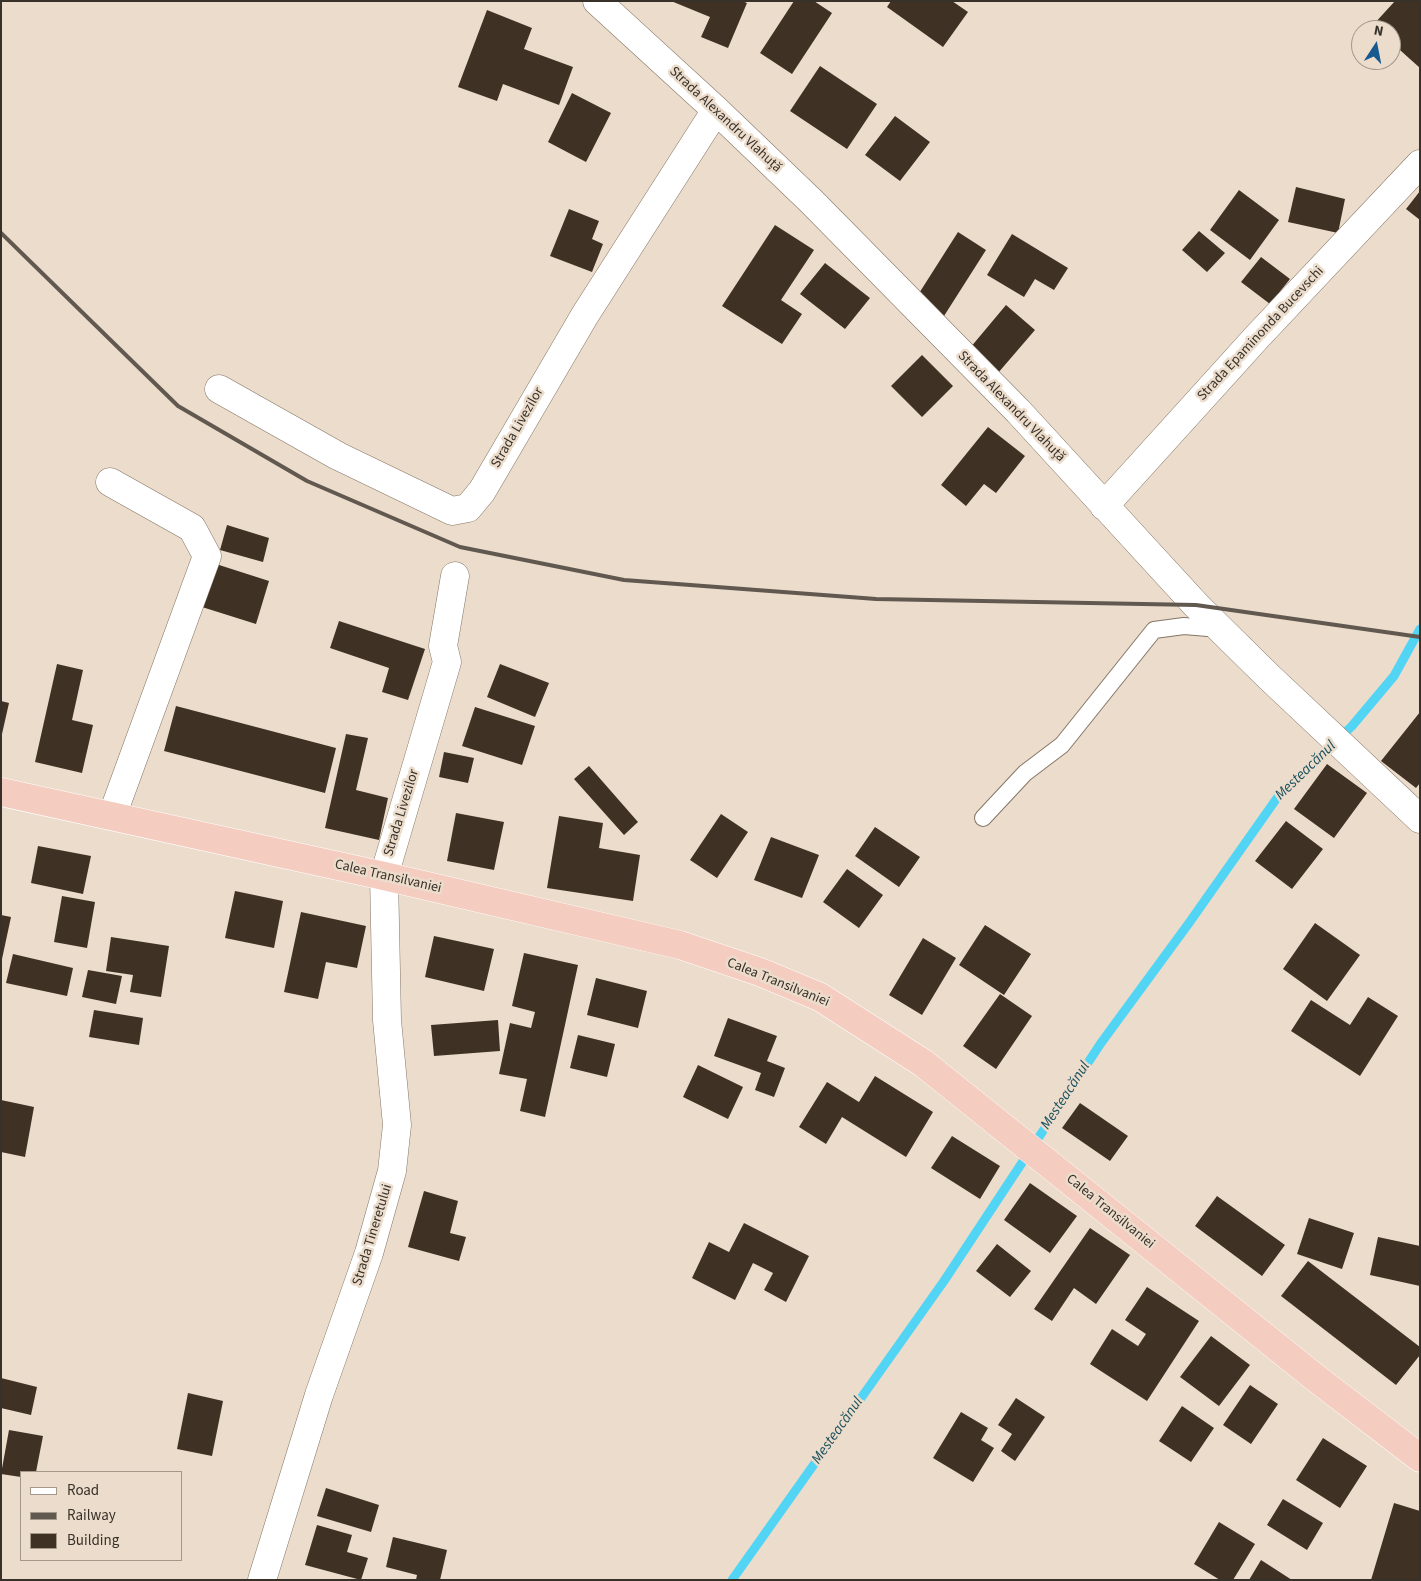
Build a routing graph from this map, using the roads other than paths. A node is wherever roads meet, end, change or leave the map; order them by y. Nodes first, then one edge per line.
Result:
1 (597, 1) edge
2 (716, 110) junction
3 (1420, 164) edge
4 (219, 389) dead end
5 (110, 482) dead end
6 (1104, 506) junction
7 (455, 576) dead end
8 (1220, 629) junction
9 (1, 792) edge
10 (112, 816) junction
11 (983, 818) dead end
12 (1420, 819) edge
13 (384, 876) junction
14 (1420, 1458) edge
15 (262, 1580) edge

1 - 2 street, Strada Alexandru Vlahuță
2 - 4 street, Strada Livezilor
2 - 6 street, Strada Alexandru Vlahuță
3 - 6 street, Strada Epaminonda Bucevschi
5 - 10 street
6 - 8 street, Strada Alexandru Vlahuță
7 - 13 street, Strada Livezilor
8 - 11 lane
8 - 12 street, Strada Alexandru Vlahuță
9 - 10 highway, Calea Transilvaniei
10 - 13 highway, Calea Transilvaniei
13 - 14 highway, Calea Transilvaniei
13 - 15 street, Strada Tineretului

